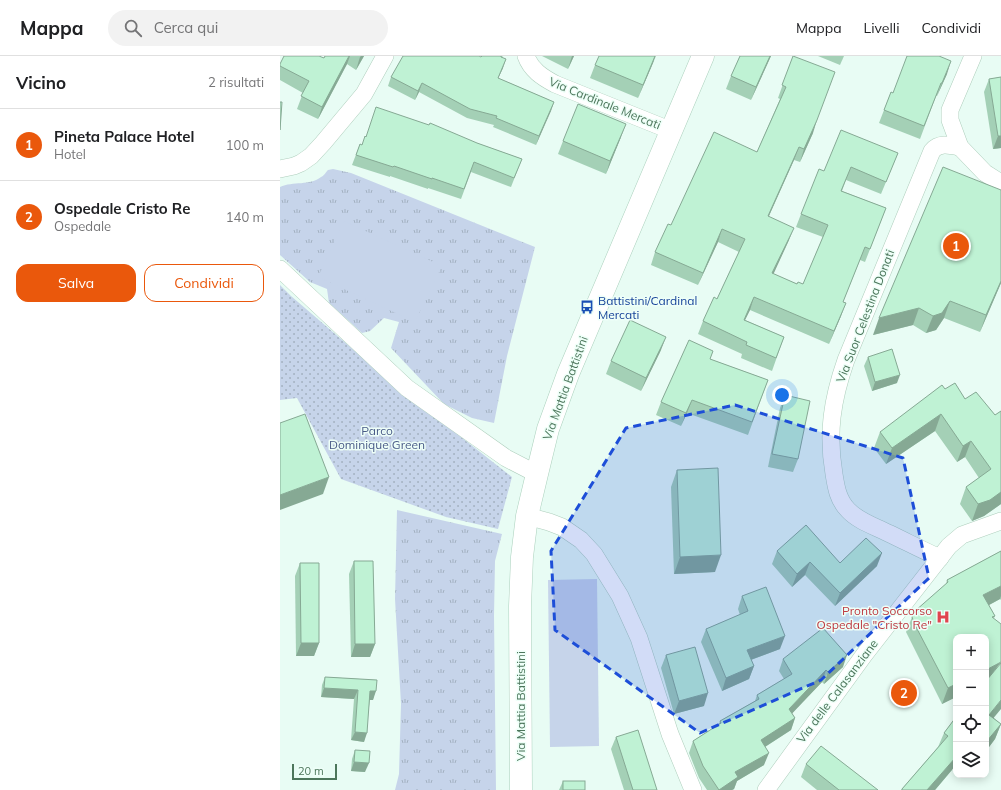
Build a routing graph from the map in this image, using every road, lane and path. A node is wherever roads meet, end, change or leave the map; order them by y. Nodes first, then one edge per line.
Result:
1 (384, 56) edge
2 (526, 56) edge
3 (703, 56) edge
4 (973, 56) edge
5 (672, 130) junction
6 (960, 147) junction
7 (280, 169) edge
8 (1001, 183) edge
9 (280, 269) edge
10 (536, 474) junction
11 (527, 516) junction
12 (1001, 521) edge
13 (940, 558) junction
14 (520, 790) edge
15 (693, 790) edge
16 (766, 790) edge

1 - 7 street
2 - 5 street, Via Cardinale Mercati
3 - 5 main road, Via Mattia Battistini
4 - 6 street
5 - 10 main road, Via Mattia Battistini
6 - 8 street
6 - 13 street, Via Suor Celestina Donati
9 - 10 street
10 - 11 main road, Via Mattia Battistini
11 - 14 main road, Via Mattia Battistini
11 - 15 street
12 - 13 street, Via delle Calasanziane
13 - 16 street, Via delle Calasanziane

